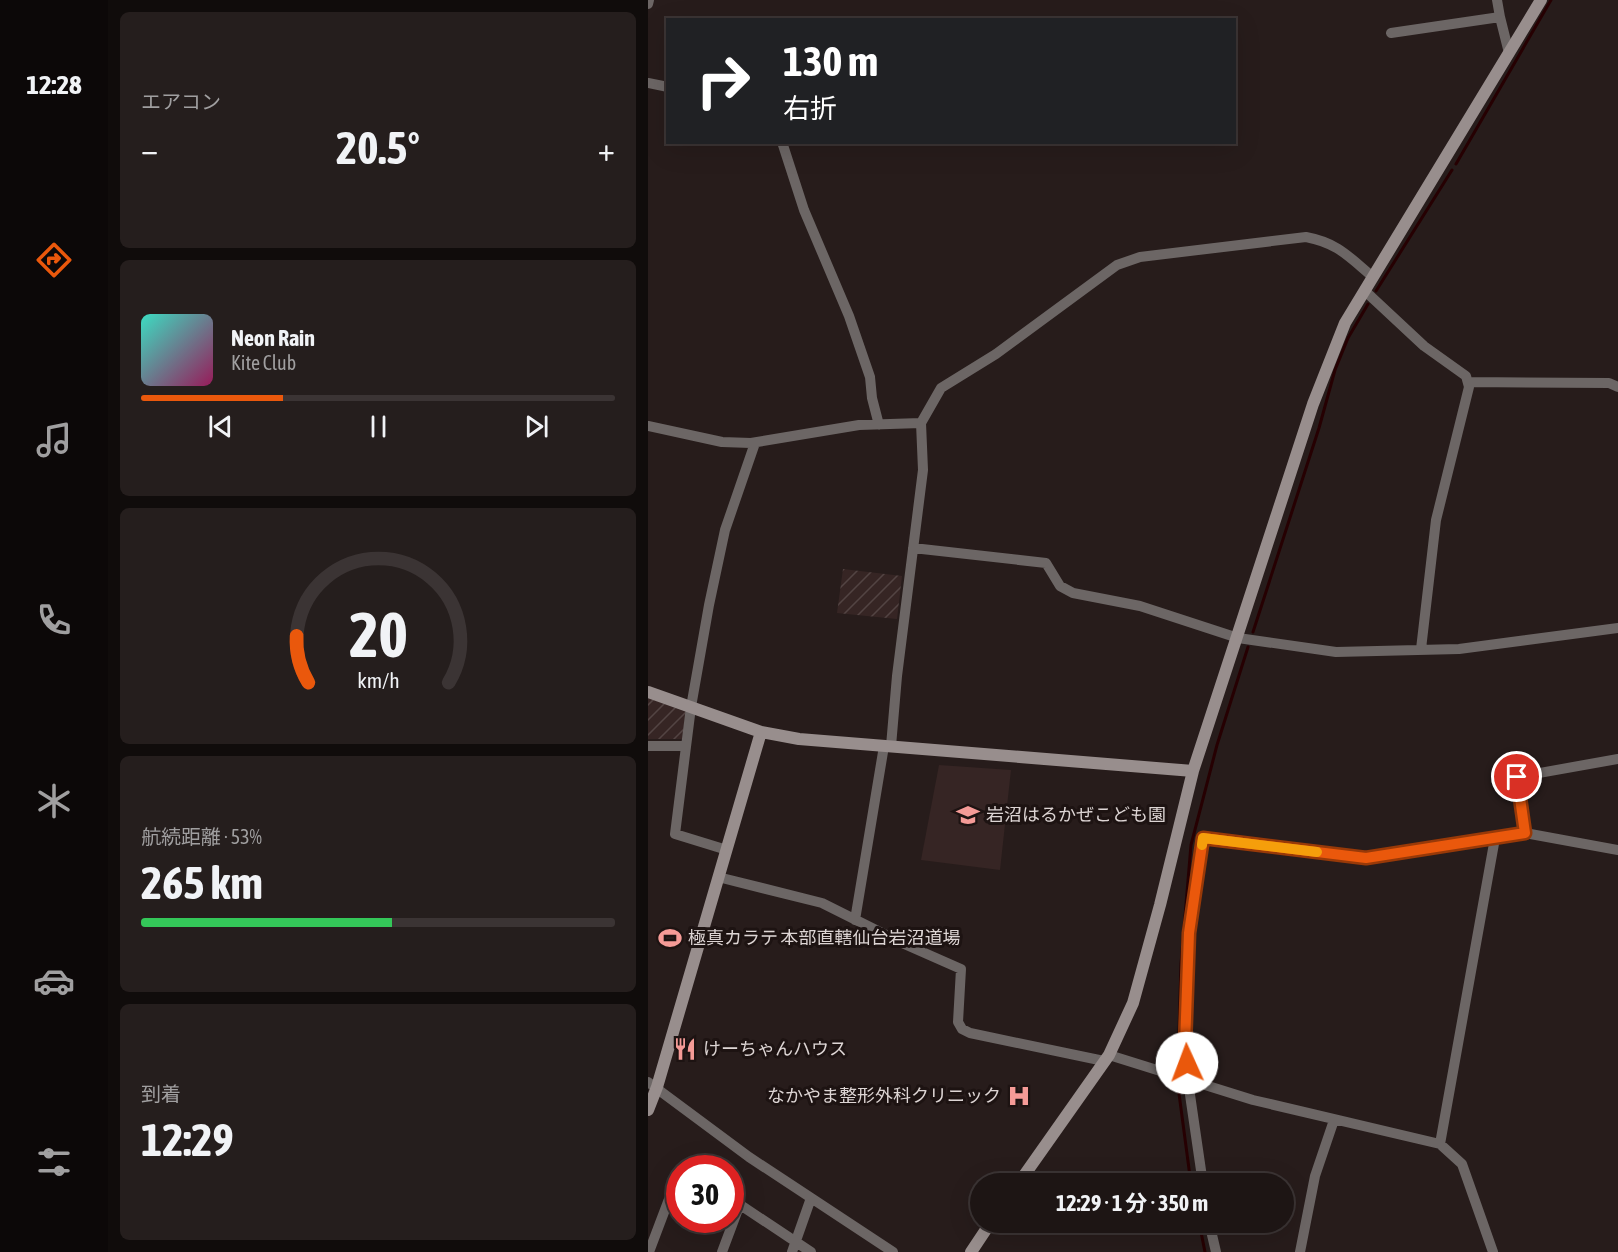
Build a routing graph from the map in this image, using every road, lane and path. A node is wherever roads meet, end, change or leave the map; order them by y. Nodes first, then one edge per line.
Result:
1 (1497, 0) edge
2 (1540, 0) edge
3 (1500, 17) junction
4 (1391, 33) dead end
5 (1509, 53) junction
6 (648, 83) edge
7 (666, 87) edge
8 (783, 144) edge
9 (1373, 277) junction
10 (1365, 291) junction
11 (1468, 382) junction
12 (1618, 387) edge
13 (921, 423) junction
14 (879, 425) junction
15 (648, 426) edge
16 (755, 443) junction
17 (913, 548) junction
18 (1618, 628) edge
19 (1238, 638) junction
20 (1421, 649) junction
21 (648, 692) edge
22 (691, 707) junction
23 (761, 732) junction
24 (648, 746) edge
25 (686, 746) junction
26 (887, 746) junction
27 (1618, 759) edge
28 (1193, 771) junction
29 (1525, 833) junction
30 (1495, 838) junction
31 (727, 850) junction
32 (1618, 850) edge
33 (718, 877) junction
34 (855, 920) junction
35 (1106, 1058) junction
36 (1188, 1081) junction
37 (652, 1084) edge
38 (648, 1110) edge
39 (1334, 1120) junction
40 (1440, 1144) junction
41 (1026, 1173) edge
42 (1201, 1173) edge
43 (811, 1198) junction
44 (666, 1208) edge
45 (744, 1208) edge
46 (727, 1233) edge
47 (984, 1233) edge
48 (1212, 1233) edge
49 (794, 1247) edge
50 (649, 1252) edge
51 (722, 1252) edge
52 (811, 1252) edge
53 (893, 1252) edge
54 (971, 1252) edge
55 (1216, 1252) edge
56 (1300, 1252) edge
57 (1493, 1252) edge

1 - 3 street
2 - 5 street
3 - 4 street
3 - 5 street
5 - 9 street
6 - 7 street
8 - 14 street
9 - 10 street
9 - 13 street
10 - 11 street
10 - 19 street
11 - 12 street
11 - 20 street
13 - 14 street
13 - 17 street
14 - 16 street
15 - 16 street
16 - 22 street
17 - 19 street
17 - 26 street
18 - 20 street
19 - 20 street
19 - 28 street
21 - 22 street
22 - 23 street
22 - 25 street
23 - 26 street
23 - 31 street
24 - 25 street
25 - 31 street
26 - 28 street
26 - 34 street
27 - 29 street
28 - 35 street
29 - 30 street
29 - 32 street
30 - 36 street
30 - 40 street
31 - 33 street
33 - 34 street
33 - 37 street
34 - 35 street
35 - 36 street
35 - 41 street
36 - 39 street
36 - 42 street
37 - 38 street
37 - 43 street
39 - 40 street
39 - 56 street
40 - 57 street
43 - 49 street
43 - 53 street
44 - 50 street
45 - 49 street
46 - 51 street
47 - 54 street
48 - 55 street
49 - 52 street

